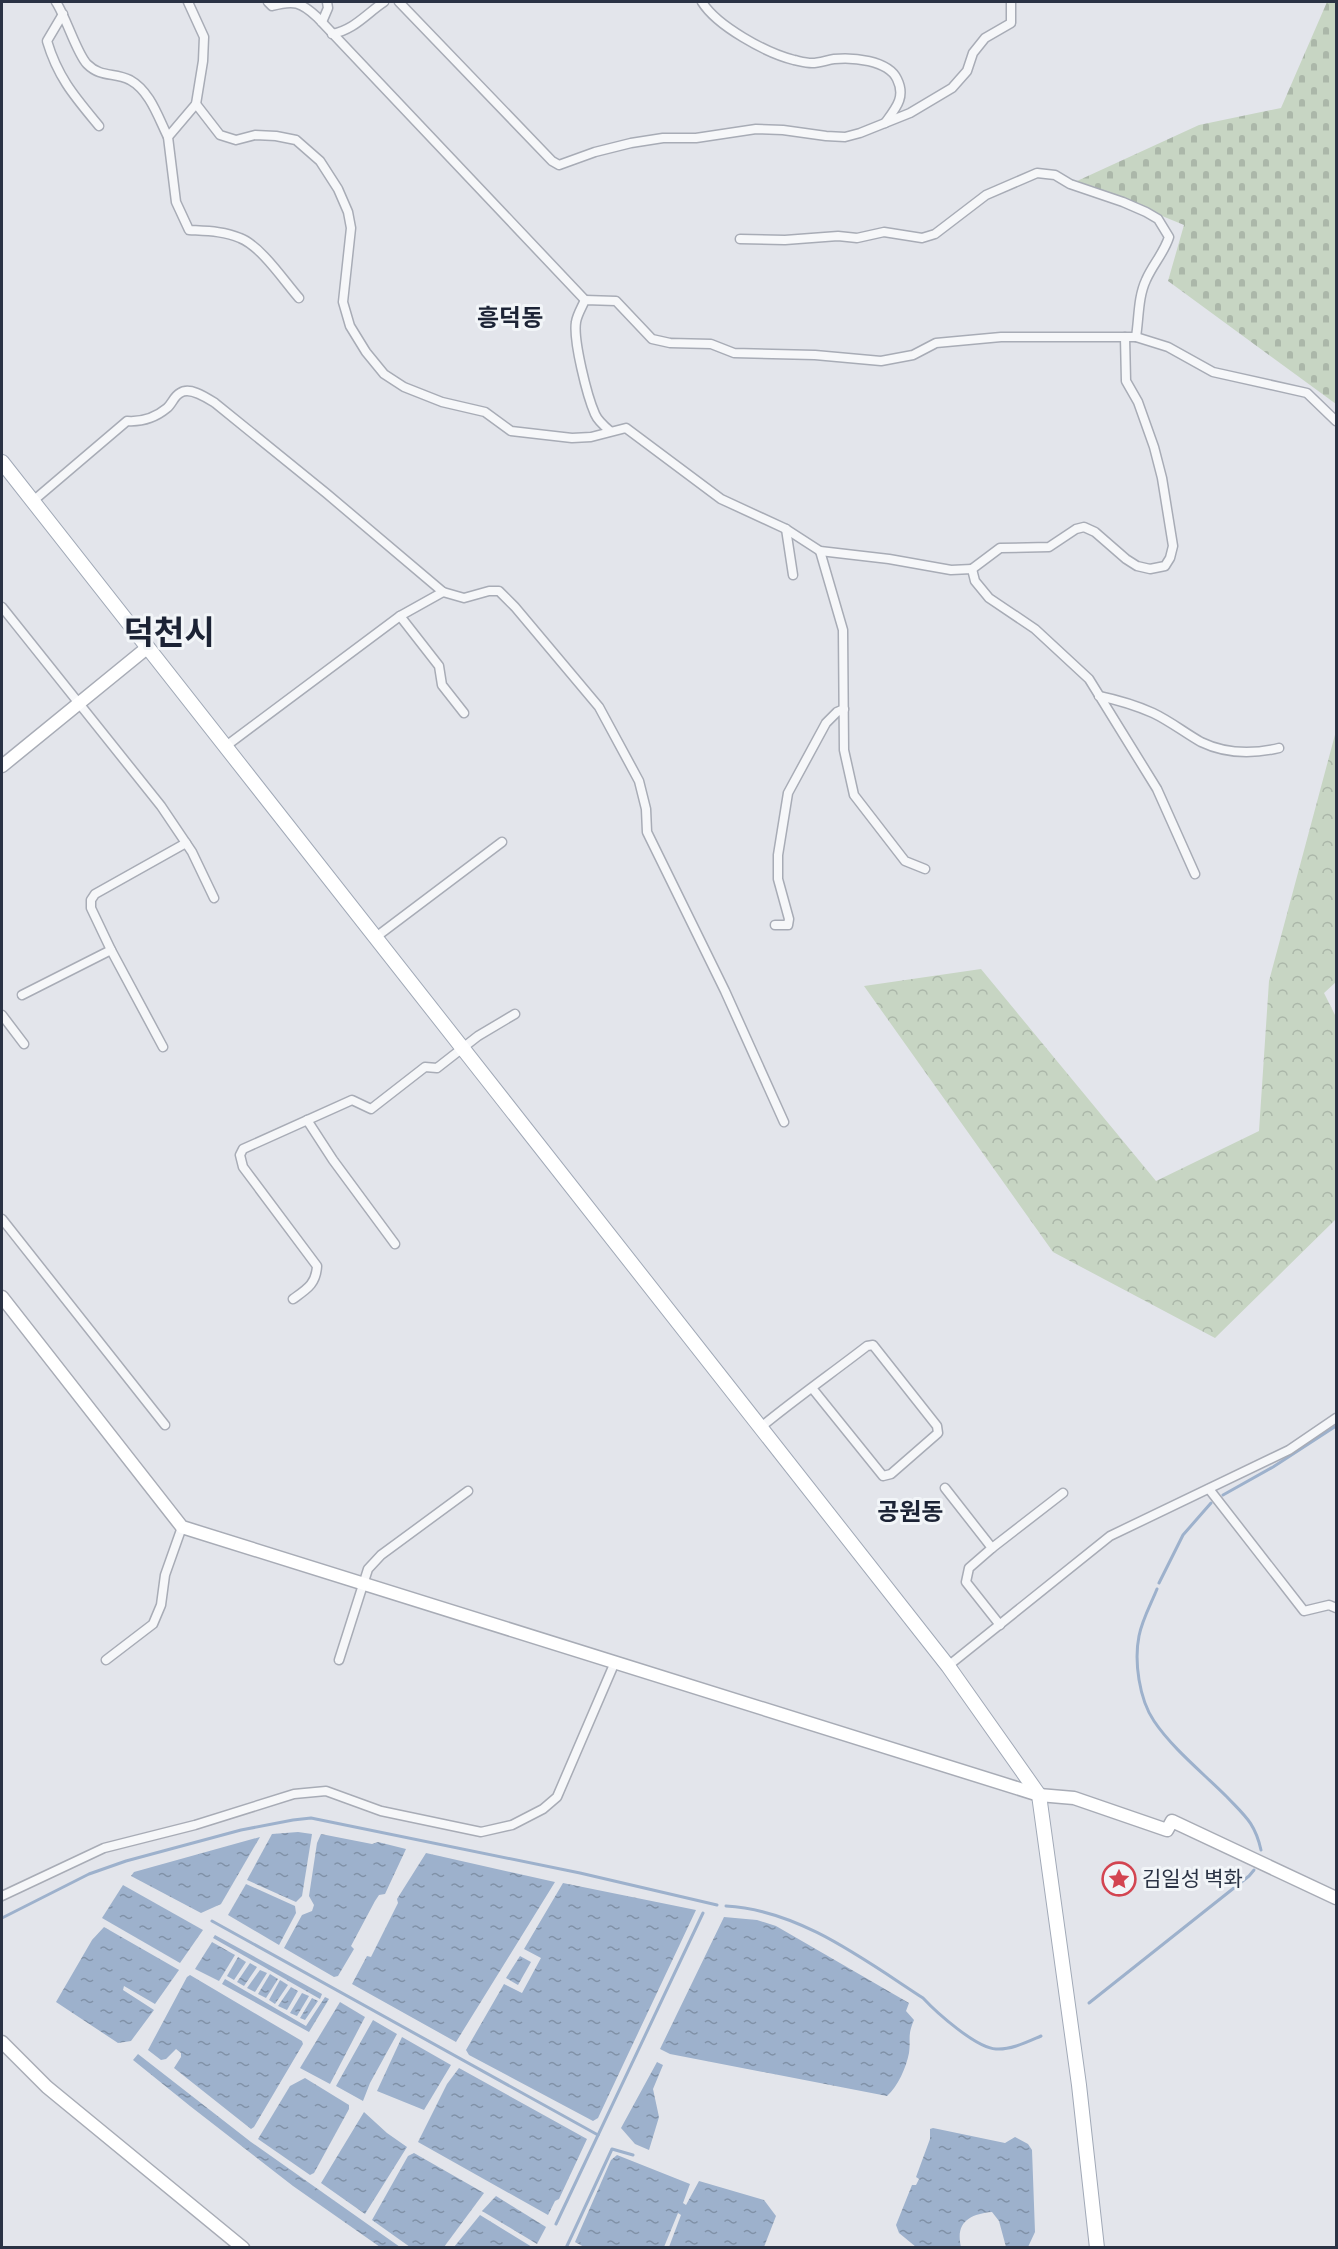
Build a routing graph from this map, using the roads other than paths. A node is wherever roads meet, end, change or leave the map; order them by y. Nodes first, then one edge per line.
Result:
1 (56, 2) edge
2 (188, 2) edge
3 (268, 2) edge
4 (327, 2) edge
5 (384, 2) edge
6 (399, 2) edge
7 (702, 2) edge
8 (1011, 2) edge
9 (63, 14) junction
10 (322, 22) junction
11 (332, 34) junction
12 (196, 104) junction
13 (885, 124) junction
14 (99, 126) dead end
15 (168, 137) junction
16 (740, 239) dead end
17 (299, 298) dead end
18 (585, 300) junction
19 (1125, 337) junction
20 (1136, 337) junction
21 (1336, 421) edge
22 (610, 432) junction
23 (2, 462) edge
24 (33, 501) junction
25 (786, 529) junction
26 (820, 551) junction
27 (972, 568) junction
28 (793, 575) dead end
29 (443, 592) junction
30 (2, 607) edge
31 (400, 616) junction
32 (148, 647) junction
33 (1099, 696) junction
34 (78, 704) junction
35 (844, 709) junction
36 (464, 713) dead end
37 (226, 746) junction
38 (1279, 748) dead end
39 (2, 766) edge
40 (501, 842) dead end
41 (186, 843) junction
42 (925, 868) dead end
43 (1195, 874) dead end
44 (214, 898) dead end
45 (775, 925) dead end
46 (376, 937) junction
47 (111, 950) junction
48 (22, 995) dead end
49 (515, 1014) dead end
50 (2, 1016) edge
51 (24, 1044) dead end
52 (164, 1047) dead end
53 (463, 1048) junction
54 (307, 1120) junction
55 (784, 1122) dead end
56 (2, 1219) edge
57 (395, 1244) dead end
58 (2, 1297) edge
59 (293, 1299) dead end
60 (812, 1388) junction
61 (1336, 1418) edge
62 (165, 1425) dead end
63 (761, 1427) junction
64 (945, 1488) dead end
65 (1209, 1489) junction
66 (468, 1491) dead end
67 (1063, 1493) dead end
68 (182, 1527) junction
69 (992, 1548) junction
70 (362, 1583) junction
71 (1336, 1608) edge
72 (1000, 1625) junction
73 (106, 1660) dead end
74 (339, 1660) dead end
75 (615, 1662) junction
76 (948, 1666) junction
77 (1039, 1795) junction
78 (2, 1896) edge
79 (1336, 1898) edge
80 (2, 2042) edge
81 (243, 2247) edge
82 (1097, 2247) edge

1 - 9 street
2 - 12 street
3 - 10 street
4 - 10 street
5 - 11 street
6 - 13 street
7 - 13 street
8 - 13 street
9 - 14 street
9 - 15 street
10 - 11 street
11 - 18 street
12 - 15 street
12 - 22 street
15 - 17 street
16 - 20 street
18 - 19 street
18 - 22 street
19 - 20 street
19 - 27 street
20 - 21 street
22 - 25 street
23 - 24 main road
24 - 29 street
24 - 32 main road
25 - 26 street
25 - 28 street
26 - 27 street
26 - 35 street
27 - 33 street
29 - 31 street
29 - 55 street
30 - 34 street
31 - 36 street
31 - 37 street
32 - 34 main road
32 - 37 main road
33 - 38 street
33 - 43 street
34 - 39 main road
34 - 41 street
35 - 42 street
35 - 45 street
37 - 46 main road
40 - 46 street
41 - 44 street
41 - 47 street
46 - 53 main road
47 - 48 street
47 - 52 street
49 - 53 street
50 - 51 street
53 - 54 street
53 - 63 main road
54 - 57 street
54 - 59 street
56 - 62 street
58 - 68 main road
60 - 60 street
60 - 63 street
61 - 65 street
63 - 76 main road
64 - 69 street
65 - 71 street
65 - 72 street
66 - 70 street
67 - 69 street
68 - 70 main road
68 - 73 street
69 - 72 street
70 - 74 street
70 - 75 main road
72 - 76 street
75 - 77 main road
75 - 78 street
76 - 77 main road
77 - 79 main road
77 - 82 main road
80 - 81 main road

